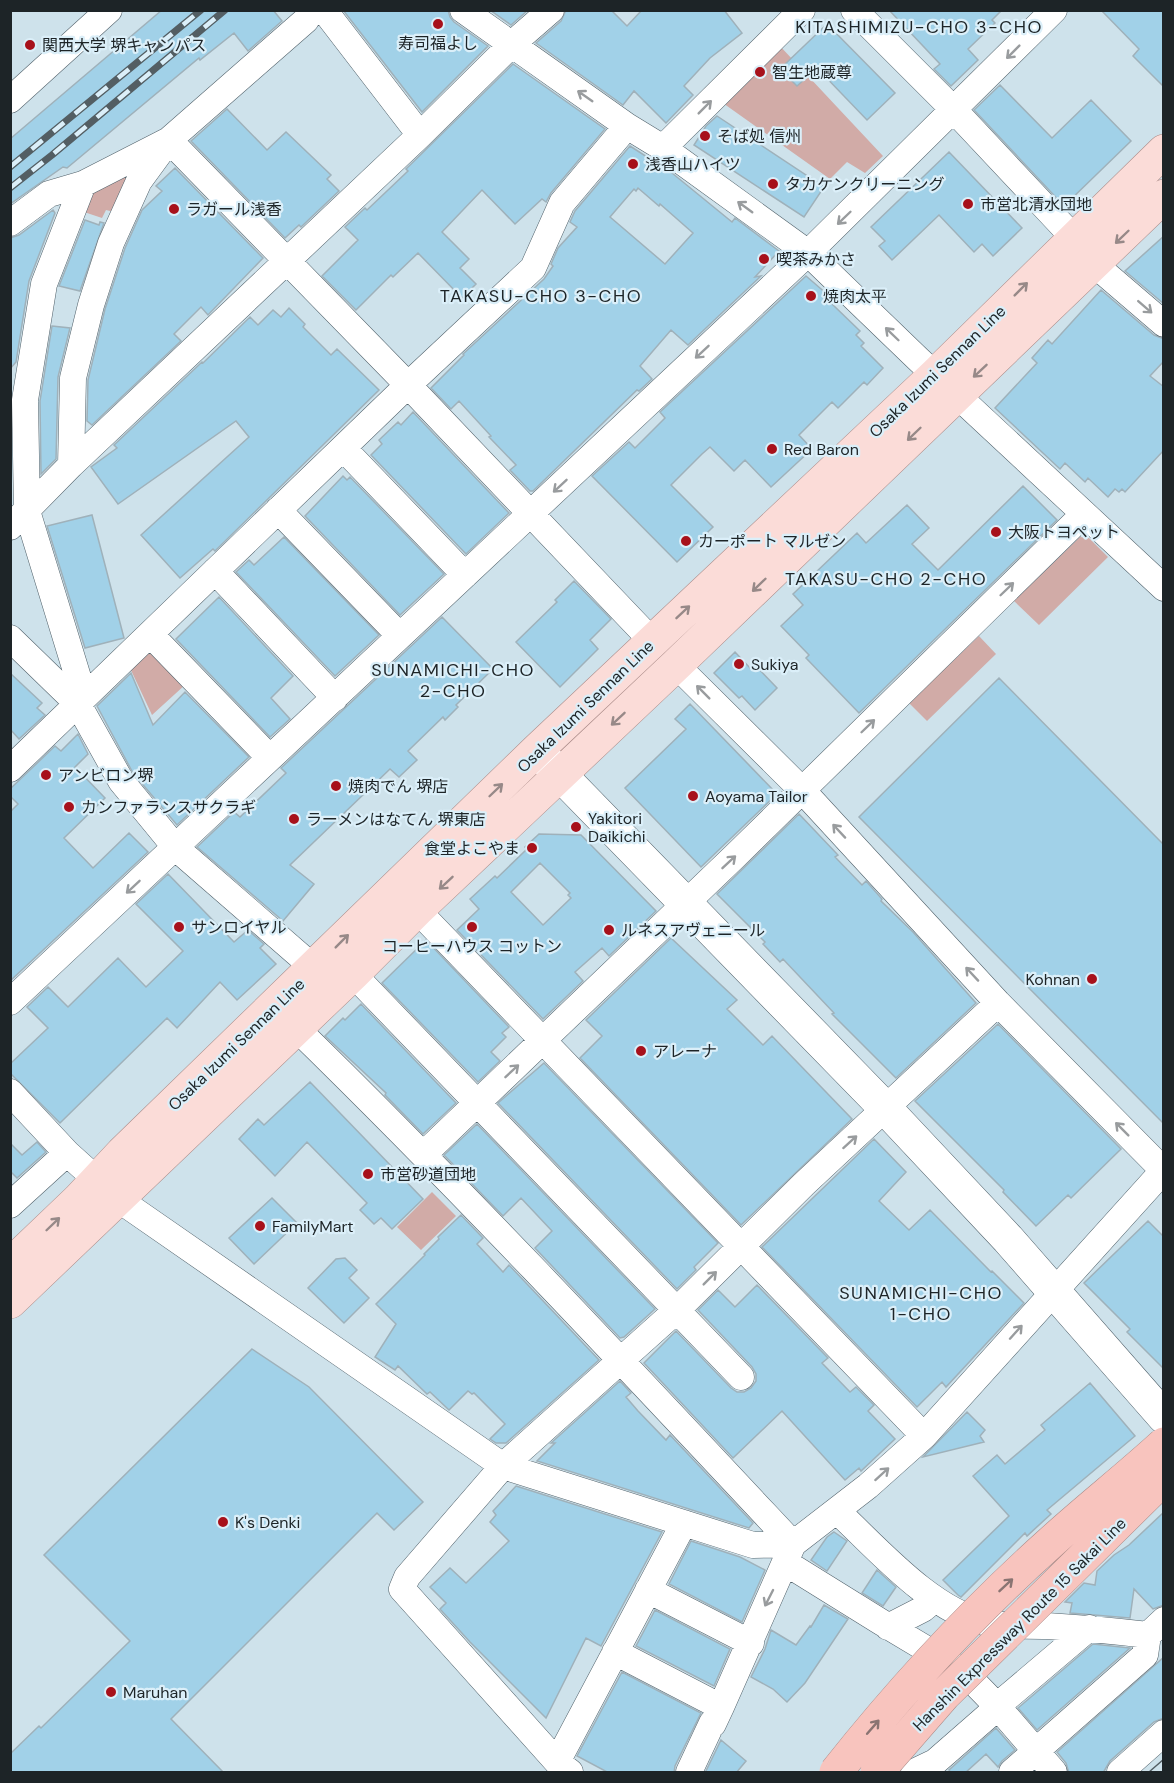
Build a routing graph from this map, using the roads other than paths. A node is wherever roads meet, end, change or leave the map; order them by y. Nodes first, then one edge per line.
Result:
1 (109, 10) edge
2 (311, 10) edge
3 (324, 10) edge
4 (463, 10) edge
5 (551, 10) edge
6 (802, 10) edge
7 (854, 10) edge
8 (1054, 10) edge
9 (512, 44) junction
10 (10, 100) edge
11 (954, 111) junction
12 (627, 126) junction
13 (420, 135) junction
14 (169, 140) junction
15 (663, 148) junction
16 (1164, 151) edge
17 (83, 184) junction
18 (1164, 196) edge
19 (10, 223) edge
20 (1074, 238) junction
21 (808, 252) junction
22 (287, 261) junction
23 (1094, 264) junction
24 (1164, 324) edge
25 (945, 384) junction
26 (408, 385) junction
27 (343, 448) junction
28 (71, 465) junction
29 (278, 510) junction
30 (530, 514) junction
31 (1083, 514) junction
32 (19, 519) edge
33 (215, 571) junction
34 (465, 575) junction
35 (1164, 588) edge
36 (150, 634) junction
37 (400, 636) junction
38 (10, 638) edge
39 (652, 641) junction
40 (676, 665) junction
41 (335, 698) junction
42 (78, 704) junction
43 (537, 750) junction
44 (270, 758) junction
45 (10, 769) edge
46 (560, 774) junction
47 (802, 790) junction
48 (176, 848) junction
49 (686, 902) junction
50 (417, 910) junction
51 (315, 968) junction
52 (353, 974) junction
53 (10, 1002) edge
54 (998, 1003) junction
55 (296, 1028) junction
56 (543, 1041) junction
57 (10, 1092) edge
58 (478, 1103) junction
59 (886, 1109) junction
60 (67, 1154) junction
61 (424, 1154) junction
62 (1163, 1171) edge
63 (107, 1190) junction
64 (10, 1205) edge
65 (741, 1246) junction
66 (10, 1265) edge
67 (1053, 1290) junction
68 (10, 1302) edge
69 (678, 1310) junction
70 (621, 1361) junction
71 (741, 1377) dead end
72 (1164, 1417) edge
73 (924, 1436) junction
74 (1164, 1444) edge
75 (503, 1466) junction
76 (1164, 1478) edge
77 (837, 1511) junction
78 (684, 1523) junction
79 (789, 1553) junction
80 (648, 1590) junction
81 (934, 1599) junction
82 (888, 1626) junction
83 (1089, 1628) junction
84 (1156, 1628) edge
85 (751, 1642) junction
86 (615, 1652) junction
87 (998, 1706) junction
88 (722, 1707) junction
89 (1164, 1733) edge
90 (1036, 1752) junction
91 (564, 1767) edge
92 (689, 1773) edge
93 (836, 1773) edge
94 (877, 1773) edge
95 (914, 1773) edge
96 (1012, 1773) edge
97 (1054, 1773) edge
98 (1120, 1773) edge

1 - 10 street
2 - 14 street
3 - 13 street
4 - 9 street
5 - 9 street
15 -> 6 street
7 - 11 street
8 -> 11 street
12 -> 9 street
9 - 13 street
11 - 20 street
11 -> 21 street
12 - 15 street
12 - 26 street
13 - 22 street
14 - 17 street
14 - 22 street
14 - 28 street
21 -> 15 street
16 - 20 main road, Osaka Izumi Sennan Line
17 - 19 street
17 - 32 street
18 -> 23 main road, Osaka Izumi Sennan Line
25 -> 20 main road, Osaka Izumi Sennan Line
25 -> 21 street
21 -> 30 street
22 - 26 street
22 - 28 street
23 -> 24 street
23 -> 25 main road, Osaka Izumi Sennan Line
25 - 31 street
39 -> 25 main road, Osaka Izumi Sennan Line
25 -> 40 main road, Osaka Izumi Sennan Line
26 - 27 street
26 - 30 street
27 - 29 street
27 - 34 street
28 - 32 street
29 - 33 street
29 - 37 street
30 - 34 street
30 - 39 street
31 - 35 street
47 -> 31 street
32 - 42 street
33 - 36 street
33 - 41 street
34 - 37 street
36 - 42 street
36 - 44 street
37 - 41 street
38 - 42 street
39 - 43 main road, Osaka Izumi Sennan Line
40 -> 46 main road, Osaka Izumi Sennan Line
47 -> 40 street
41 - 44 street
42 - 45 street
42 - 48 street
43 - 46 street
51 -> 43 main road, Osaka Izumi Sennan Line
44 - 48 street
46 - 49 street
46 -> 50 main road, Osaka Izumi Sennan Line
49 -> 47 street
54 -> 47 street
48 - 51 street
48 -> 53 street
49 - 56 street
49 - 59 street
50 - 52 main road, Osaka Izumi Sennan Line
50 - 56 street
51 - 63 main road, Osaka Izumi Sennan Line
52 - 55 main road, Osaka Izumi Sennan Line
52 - 58 street
54 - 59 street
62 -> 54 street
55 - 61 street
55 - 63 main road, Osaka Izumi Sennan Line
58 -> 56 street
56 - 65 street
57 - 60 street
58 - 61 street
58 - 69 street
65 -> 59 street
59 - 67 street
60 - 63 street
60 - 64 street
61 - 70 street
62 - 67 street
66 -> 63 main road, Osaka Izumi Sennan Line
63 - 68 main road, Osaka Izumi Sennan Line
63 - 75 street
69 -> 65 street
65 - 73 street
67 - 72 street
73 -> 67 street
69 - 70 street
69 - 71 street
70 - 75 street
70 - 79 street
77 -> 73 street
93 -> 74 highway, Hanshin Expressway Route 15 Sakai Line, bridge
75 - 78 street
75 - 91 street
76 - 94 highway, Hanshin Expressway Route 15 Sakai Line, bridge
77 - 79 street
77 - 81 street
78 - 79 street
78 - 80 street
79 - 82 street
79 -> 85 street
80 - 85 street
80 - 86 street
81 - 82 street
81 - 83 street
82 - 87 street
83 - 84 street
83 - 87 street
84 - 90 street
85 - 88 street
86 - 88 street
86 - 91 street
87 - 90 street
87 - 95 street
88 - 92 street
89 - 98 street
90 - 96 street
90 - 97 street

